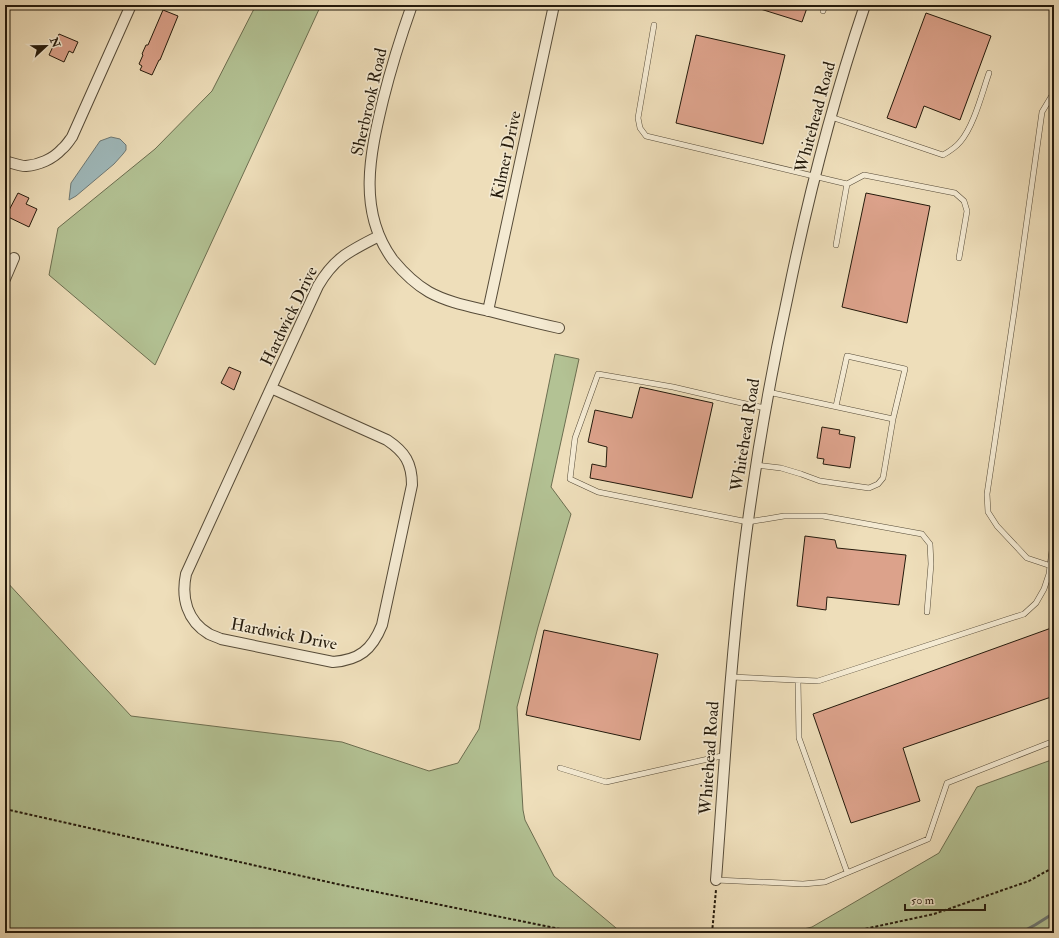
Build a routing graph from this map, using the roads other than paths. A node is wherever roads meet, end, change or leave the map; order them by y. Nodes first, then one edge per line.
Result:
1 (131, 5) edge
2 (412, 5) edge
3 (554, 5) edge
4 (825, 5) edge
5 (865, 5) edge
6 (823, 11) dead end
7 (654, 25) dead end
8 (989, 73) dead end
9 (1054, 92) edge
10 (831, 117) junction
11 (5, 161) edge
12 (815, 177) junction
13 (847, 184) junction
14 (379, 236) junction
15 (836, 245) dead end
16 (14, 258) dead end
17 (959, 258) dead end
18 (5, 279) edge
19 (488, 311) junction
20 (559, 328) dead end
21 (271, 388) junction
22 (768, 392) junction
23 (836, 406) junction
24 (765, 408) junction
25 (893, 419) junction
26 (756, 465) junction
27 (748, 522) junction
28 (1054, 535) edge
29 (1052, 567) edge
30 (927, 612) dead end
31 (732, 677) junction
32 (798, 680) junction
33 (1054, 741) edge
34 (726, 756) junction
35 (560, 768) dead end
36 (847, 872) junction
37 (716, 880) joint

1 - 11 street
2 - 14 street, Sherbrook Road
3 - 19 street, Kilmer Drive
4 - 6 lane
5 - 10 street, Whitehead Road
7 - 12 lane
8 - 10 lane
9 - 29 lane
10 - 12 street, Whitehead Road
12 - 13 lane
12 - 22 street, Whitehead Road
13 - 15 lane
13 - 17 lane
14 - 19 street, Sherbrook Road
14 - 21 street, Hardwick Drive
16 - 18 street
19 - 20 street, Sherbrook Road
21 - 21 street, Hardwick Drive
22 - 23 lane
22 - 24 street, Whitehead Road
23 - 25 lane
23 - 25 lane
24 - 26 street, Whitehead Road
24 - 27 lane
25 - 26 lane
26 - 27 street, Whitehead Road
27 - 30 lane
27 - 31 street, Whitehead Road
28 - 29 lane
29 - 32 lane
31 - 32 lane
31 - 34 street, Whitehead Road
32 - 36 lane
33 - 36 lane
34 - 35 lane
34 - 37 street, Whitehead Road
36 - 37 lane

